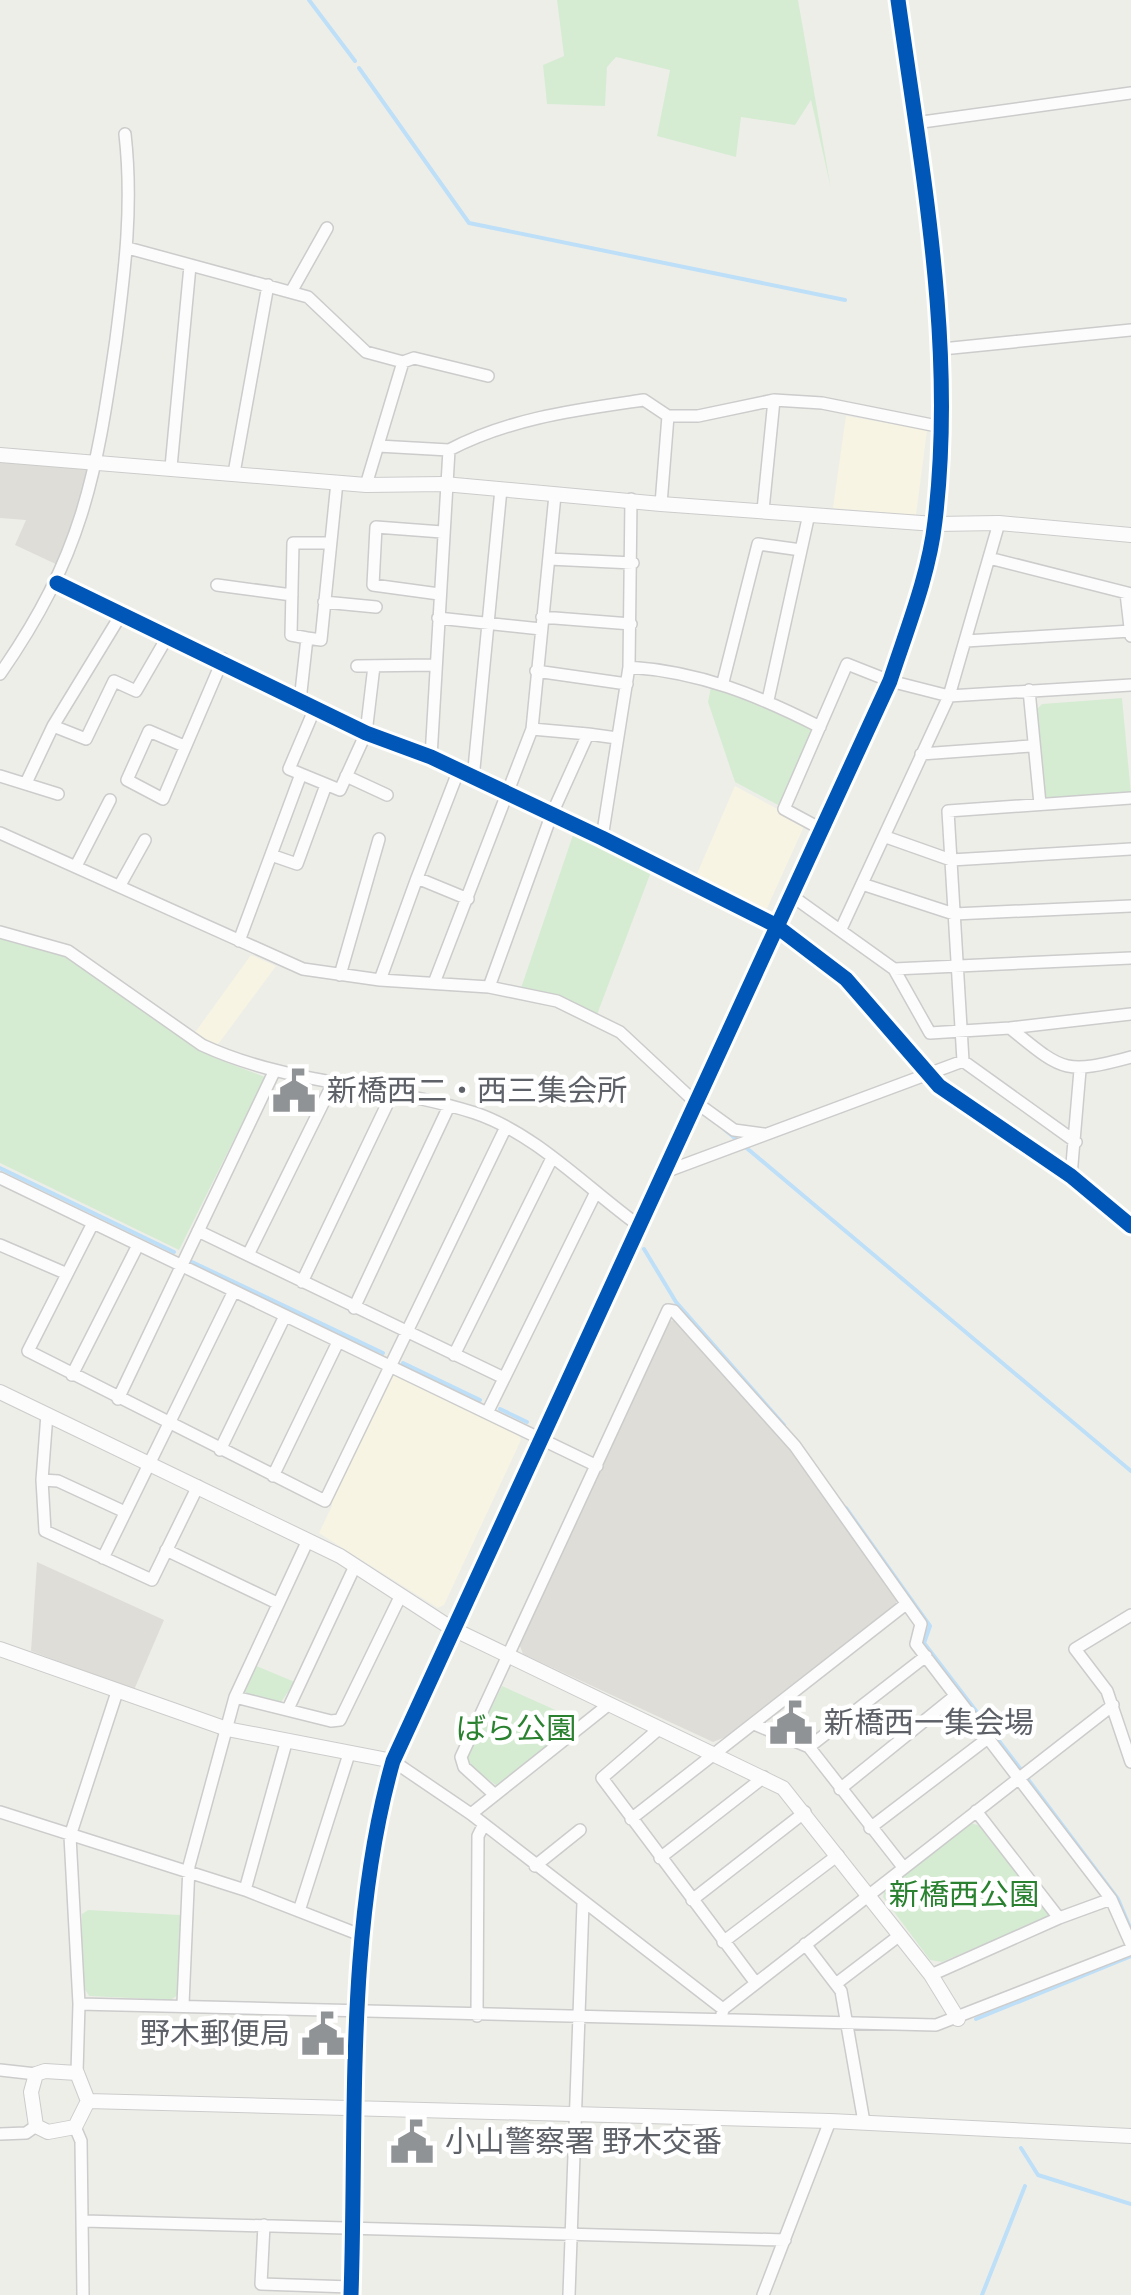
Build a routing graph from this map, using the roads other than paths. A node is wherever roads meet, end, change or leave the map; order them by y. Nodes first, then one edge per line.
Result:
1 (898, 0) edge
2 (1131, 93) edge
3 (915, 123) junction
4 (125, 134) dead end
5 (327, 228) dead end
6 (128, 248) junction
7 (190, 266) junction
8 (268, 285) junction
9 (291, 292) junction
10 (1131, 330) edge
11 (942, 349) junction
12 (403, 362) junction
13 (488, 376) dead end
14 (774, 400) junction
15 (668, 416) junction
16 (942, 428) junction
17 (378, 446) junction
18 (449, 450) junction
19 (0, 455) edge
20 (99, 461) junction
21 (172, 467) junction
22 (234, 473) junction
23 (337, 482) junction
24 (366, 484) junction
25 (444, 484) junction
26 (501, 489) junction
27 (555, 495) junction
28 (631, 499) junction
29 (661, 504) junction
30 (763, 510) junction
31 (809, 514) junction
32 (998, 522) junction
33 (935, 524) junction
34 (442, 532) junction
35 (1131, 535) edge
36 (330, 543) junction
37 (801, 550) junction
38 (549, 558) junction
39 (989, 558) junction
40 (632, 563) junction
41 (57, 583) junction
42 (217, 585) dead end
43 (439, 594) junction
44 (1129, 594) edge
45 (292, 595) junction
46 (324, 602) junction
47 (376, 606) dead end
48 (122, 613) junction
49 (438, 618) junction
50 (541, 623) junction
51 (630, 624) junction
52 (489, 625) junction
53 (169, 634) junction
54 (1131, 634) edge
55 (306, 638) junction
56 (966, 641) junction
57 (222, 659) junction
58 (357, 666) dead end
59 (374, 666) junction
60 (435, 666) junction
61 (629, 667) junction
62 (536, 671) junction
63 (0, 674) edge
64 (890, 681) junction
65 (723, 682) junction
66 (627, 684) junction
67 (1131, 685) edge
68 (1029, 690) junction
69 (948, 696) junction
70 (768, 700) junction
71 (300, 701) junction
72 (314, 708) junction
73 (53, 726) junction
74 (820, 727) junction
75 (532, 729) junction
76 (366, 732) junction
77 (588, 734) junction
78 (617, 738) junction
79 (184, 746) junction
80 (1031, 746) junction
81 (921, 754) junction
82 (432, 757) junction
83 (458, 772) junction
84 (301, 774) junction
85 (0, 776) edge
86 (346, 776) junction
87 (473, 778) junction
88 (26, 783) junction
89 (326, 784) junction
90 (506, 793) junction
91 (58, 794) dead end
92 (387, 794) dead end
93 (1131, 798) edge
94 (110, 800) dead end
95 (1040, 804) junction
96 (551, 816) junction
97 (822, 830) junction
98 (0, 833) edge
99 (602, 838) junction
100 (886, 838) junction
101 (380, 839) dead end
102 (146, 840) dead end
103 (1131, 849) edge
104 (271, 855) junction
105 (951, 860) junction
106 (76, 866) junction
107 (417, 878) junction
108 (120, 884) junction
109 (862, 884) junction
110 (792, 896) junction
111 (468, 899) junction
112 (1131, 906) edge
113 (954, 914) junction
114 (775, 925) junction
115 (841, 929) junction
116 (0, 932) edge
117 (239, 941) junction
118 (1131, 958) edge
119 (958, 967) junction
120 (894, 968) junction
121 (340, 976) junction
122 (380, 980) junction
123 (434, 982) junction
124 (489, 987) junction
125 (1131, 1014) edge
126 (1010, 1028) junction
127 (961, 1030) junction
128 (1131, 1058) edge
129 (963, 1061) junction
130 (1080, 1070) junction
131 (274, 1072) junction
132 (924, 1073) junction
133 (333, 1083) junction
134 (393, 1092) junction
135 (694, 1102) junction
136 (450, 1106) junction
137 (506, 1128) junction
138 (764, 1134) junction
139 (1076, 1142) junction
140 (551, 1160) junction
141 (665, 1172) junction
142 (1071, 1176) junction
143 (0, 1178) edge
144 (596, 1194) junction
145 (93, 1223) junction
146 (638, 1225) junction
147 (1131, 1226) edge
148 (198, 1231) junction
149 (0, 1245) edge
150 (138, 1245) junction
151 (248, 1255) junction
152 (181, 1266) junction
153 (66, 1273) junction
154 (302, 1282) junction
155 (234, 1292) junction
156 (354, 1308) junction
157 (285, 1316) junction
158 (406, 1332) junction
159 (338, 1342) junction
160 (454, 1355) junction
161 (391, 1365) junction
162 (72, 1375) junction
163 (504, 1378) junction
164 (0, 1392) edge
165 (118, 1399) junction
166 (488, 1411) junction
167 (47, 1414) junction
168 (167, 1424) junction
169 (540, 1437) junction
170 (220, 1450) junction
171 (149, 1461) junction
172 (597, 1466) junction
173 (273, 1476) junction
174 (42, 1480) junction
175 (198, 1486) junction
176 (124, 1512) junction
177 (308, 1540) junction
178 (166, 1550) junction
179 (103, 1558) junction
180 (355, 1566) junction
181 (400, 1597) junction
182 (277, 1604) junction
183 (906, 1604) junction
184 (1131, 1615) edge
185 (451, 1628) junction
186 (0, 1649) edge
187 (508, 1656) junction
188 (926, 1656) junction
189 (117, 1692) junction
190 (955, 1696) junction
191 (236, 1697) junction
192 (608, 1705) junction
193 (1113, 1705) junction
194 (288, 1709) junction
195 (754, 1724) junction
196 (660, 1728) junction
197 (227, 1730) junction
198 (988, 1738) junction
199 (286, 1743) junction
200 (809, 1746) junction
201 (350, 1754) junction
202 (714, 1754) junction
203 (393, 1761) junction
204 (1131, 1762) edge
205 (764, 1777) junction
206 (1020, 1778) junction
207 (840, 1789) junction
208 (495, 1795) junction
209 (0, 1812) edge
210 (805, 1812) junction
211 (976, 1812) junction
212 (471, 1814) junction
213 (631, 1819) junction
214 (483, 1826) junction
215 (870, 1828) junction
216 (580, 1830) dead end
217 (70, 1836) junction
218 (838, 1855) junction
219 (660, 1858) junction
220 (535, 1866) junction
221 (903, 1867) junction
222 (188, 1875) junction
223 (244, 1890) junction
224 (869, 1894) junction
225 (1112, 1899) junction
226 (692, 1900) junction
227 (583, 1903) junction
228 (300, 1912) junction
229 (1059, 1918) junction
230 (900, 1935) junction
231 (363, 1936) junction
232 (723, 1942) junction
233 (805, 1944) junction
234 (1131, 1946) edge
235 (930, 1975) junction
236 (754, 1982) junction
237 (837, 1983) junction
238 (78, 2004) junction
239 (183, 2004) junction
240 (360, 2010) junction
241 (577, 2014) junction
242 (722, 2014) junction
243 (477, 2016) junction
244 (958, 2019) junction
245 (847, 2022) junction
246 (0, 2070) edge
247 (77, 2073) junction
248 (36, 2074) junction
249 (88, 2100) junction
250 (357, 2108) junction
251 (574, 2114) junction
252 (830, 2121) junction
253 (864, 2122) junction
254 (36, 2126) junction
255 (75, 2127) junction
256 (0, 2134) edge
257 (1131, 2136) edge
258 (84, 2220) junction
259 (264, 2225) junction
260 (354, 2228) junction
261 (571, 2232) junction
262 (785, 2240) junction
263 (351, 2291) edge
264 (83, 2295) edge
265 (569, 2295) edge
266 (763, 2295) edge

1 - 3 street
2 - 3 street
3 - 11 street
4 - 6 street
5 - 9 street
6 - 7 street
6 - 20 street
7 - 8 street
7 - 21 street
8 - 9 street
8 - 22 street
9 - 12 street
10 - 11 street
11 - 16 street
12 - 13 street
12 - 17 street
14 - 15 street
14 - 16 street
14 - 30 street
15 - 18 street
15 - 29 street
16 - 33 street
17 - 18 street
17 - 24 street
18 - 25 street
19 - 20 street
20 - 21 street
20 - 41 street
21 - 22 street
22 - 23 street
23 - 24 street
23 - 36 street
24 - 25 street
25 - 26 street
25 - 34 street
26 - 27 street
26 - 52 street
27 - 28 street
27 - 38 street
28 - 29 street
28 - 40 street
29 - 30 street
30 - 31 street
31 - 33 street
31 - 37 street
32 - 33 street
32 - 35 street
32 - 39 street
33 - 64 street
34 - 43 street
34 - 43 street
36 - 45 street
36 - 46 street
37 - 65 street
37 - 70 street
38 - 40 street
38 - 50 street
39 - 44 street
39 - 56 street
40 - 51 street
41 - 48 street
41 - 63 street
42 - 45 street
43 - 49 street
44 - 54 street
45 - 55 street
46 - 47 street
46 - 55 street
48 - 53 street
48 - 73 street
49 - 52 street
49 - 60 street
50 - 51 street
50 - 52 street
50 - 62 street
51 - 61 street
52 - 87 street
53 - 57 street
53 - 73 street
54 - 56 street
55 - 71 street
56 - 69 street
57 - 71 street
57 - 79 street
58 - 59 street
59 - 60 street
59 - 76 street
60 - 82 street
61 - 65 street
61 - 66 street
62 - 66 street
62 - 75 street
64 - 69 street
64 - 74 street
64 - 97 street
65 - 70 street
66 - 78 street
67 - 68 street
68 - 69 street
68 - 80 street
69 - 81 street
70 - 74 street
71 - 72 street
72 - 76 street
72 - 84 street
73 - 88 street
74 - 97 street
75 - 77 street
75 - 90 street
76 - 82 street
76 - 86 street
77 - 78 street
77 - 96 street
78 - 99 street
79 - 79 street
80 - 81 street
80 - 95 street
81 - 100 street
82 - 83 street
83 - 87 street
83 - 107 street
84 - 89 street
84 - 104 street
85 - 88 street
86 - 89 street
86 - 92 street
87 - 90 street
88 - 91 street
89 - 104 street
90 - 96 street
90 - 111 street
93 - 95 street
94 - 106 street
95 - 105 street
96 - 99 street
96 - 124 street
97 - 110 street
98 - 106 street
99 - 114 street
100 - 105 street
100 - 109 street
101 - 121 street
102 - 108 street
103 - 105 street
104 - 117 street
105 - 113 street
106 - 108 street
107 - 111 street
107 - 122 street
108 - 117 street
109 - 113 street
109 - 115 street
110 - 114 street
110 - 115 street
111 - 123 street
112 - 113 street
113 - 119 street
114 - 132 street
114 - 135 street
115 - 120 street
116 - 131 street
117 - 121 street
118 - 119 street
119 - 120 street
119 - 127 street
120 - 127 street
121 - 122 street
122 - 123 street
123 - 124 street
124 - 135 street
125 - 126 street
126 - 127 street
126 - 130 street
127 - 129 street
128 - 130 street
129 - 132 street
129 - 139 street
130 - 139 street
131 - 133 street
131 - 148 street
132 - 138 street
132 - 142 street
133 - 134 street
133 - 151 street
134 - 136 street
134 - 154 street
135 - 138 street
135 - 141 street
136 - 137 street
136 - 156 street
137 - 140 street
137 - 158 street
138 - 141 street
139 - 142 street
140 - 144 street
140 - 160 street
141 - 146 street
142 - 147 street
143 - 145 street
144 - 146 street
144 - 163 street
145 - 150 street
145 - 153 street
146 - 169 street
148 - 151 street
148 - 152 street
149 - 153 street
150 - 152 street
150 - 162 street
151 - 154 street
152 - 155 street
152 - 165 street
153 - 162 street
154 - 156 street
155 - 157 street
155 - 168 street
156 - 158 street
157 - 159 street
157 - 170 street
158 - 160 street
158 - 161 street
159 - 161 street
159 - 173 street
160 - 163 street
161 - 166 street
161 - 173 street
162 - 165 street
163 - 166 street
164 - 167 street
165 - 168 street
166 - 169 street
167 - 171 street
167 - 174 street
168 - 170 street
168 - 171 street
169 - 172 street
169 - 185 street
170 - 173 street
171 - 175 street
171 - 176 street
172 - 183 street
172 - 187 street
174 - 176 street
174 - 179 street
175 - 177 street
175 - 178 street
176 - 179 street
177 - 180 street
177 - 182 street
178 - 179 street
178 - 182 street
180 - 181 street
180 - 194 street
181 - 185 street
181 - 194 street
182 - 191 street
183 - 188 street
183 - 195 street
184 - 193 street
185 - 187 street
185 - 203 street
186 - 189 street
187 - 192 street
187 - 208 street
188 - 190 street
188 - 200 street
189 - 197 street
189 - 217 street
190 - 198 street
190 - 207 street
191 - 194 street
191 - 197 street
192 - 196 street
192 - 208 street
193 - 204 street
193 - 206 street
195 - 200 street
195 - 202 street
196 - 202 street
196 - 213 street
197 - 199 street
197 - 222 street
198 - 206 street
198 - 215 street
199 - 201 street
199 - 223 street
200 - 207 street
201 - 203 street
201 - 228 street
202 - 205 street
202 - 213 street
203 - 212 street
203 - 231 street
205 - 210 street
205 - 219 street
206 - 211 street
206 - 225 street
207 - 215 street
208 - 212 street
209 - 217 street
210 - 218 street
210 - 226 street
211 - 221 street
211 - 229 street
212 - 214 street
213 - 219 street
214 - 220 street
214 - 243 street
215 - 221 street
216 - 220 street
217 - 222 street
217 - 238 street
218 - 224 street
218 - 232 street
219 - 226 street
220 - 227 street
221 - 224 street
222 - 223 street
222 - 239 street
223 - 228 street
224 - 230 street
224 - 233 street
225 - 229 street
225 - 234 street
226 - 232 street
227 - 241 street
227 - 242 street
228 - 231 street
229 - 235 street
230 - 235 street
230 - 237 street
231 - 240 street
232 - 236 street
233 - 236 street
233 - 237 street
234 - 244 street
235 - 244 street
236 - 242 street
237 - 245 street
238 - 239 street
238 - 247 street
239 - 240 street
240 - 243 street
240 - 250 street
241 - 242 street
241 - 243 street
241 - 251 street
242 - 245 street
244 - 245 street
245 - 253 street
246 - 248 street
247 - 248 street
247 - 249 street
248 - 254 street
249 - 250 street
249 - 255 street
250 - 251 street
250 - 260 street
251 - 252 street
251 - 261 street
252 - 253 street
252 - 262 street
253 - 257 street
254 - 255 street
254 - 256 street
255 - 258 street
258 - 259 street
258 - 264 street
259 - 260 street
259 - 263 street
260 - 261 street
260 - 263 street
261 - 262 street
261 - 265 street
262 - 266 street

